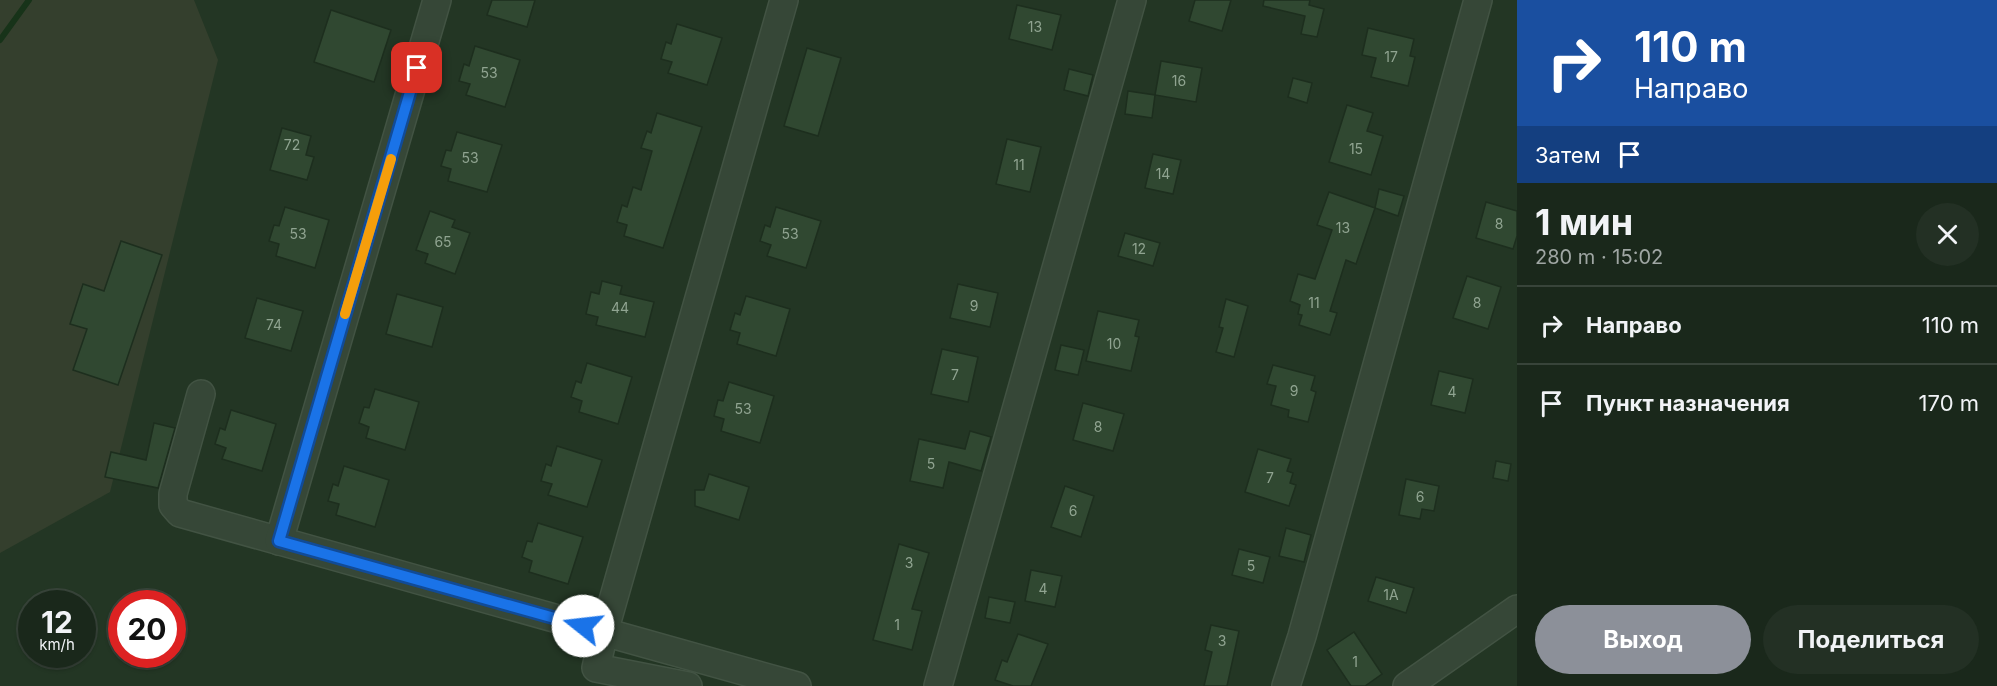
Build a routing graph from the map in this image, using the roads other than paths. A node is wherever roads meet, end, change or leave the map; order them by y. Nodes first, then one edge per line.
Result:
1 (437, 0) edge
2 (784, 0) edge
3 (1132, 0) edge
4 (1478, 0) edge
5 (201, 394) dead end
6 (279, 541) junction
7 (1517, 609) edge
8 (604, 632) junction
9 (688, 686) edge
10 (797, 686) edge
11 (938, 686) edge
12 (1286, 686) edge
13 (1407, 686) edge

1 - 6 lane
2 - 8 lane
3 - 11 lane
4 - 12 lane
5 - 6 lane
6 - 8 lane
7 - 13 lane
8 - 9 lane
8 - 10 lane

